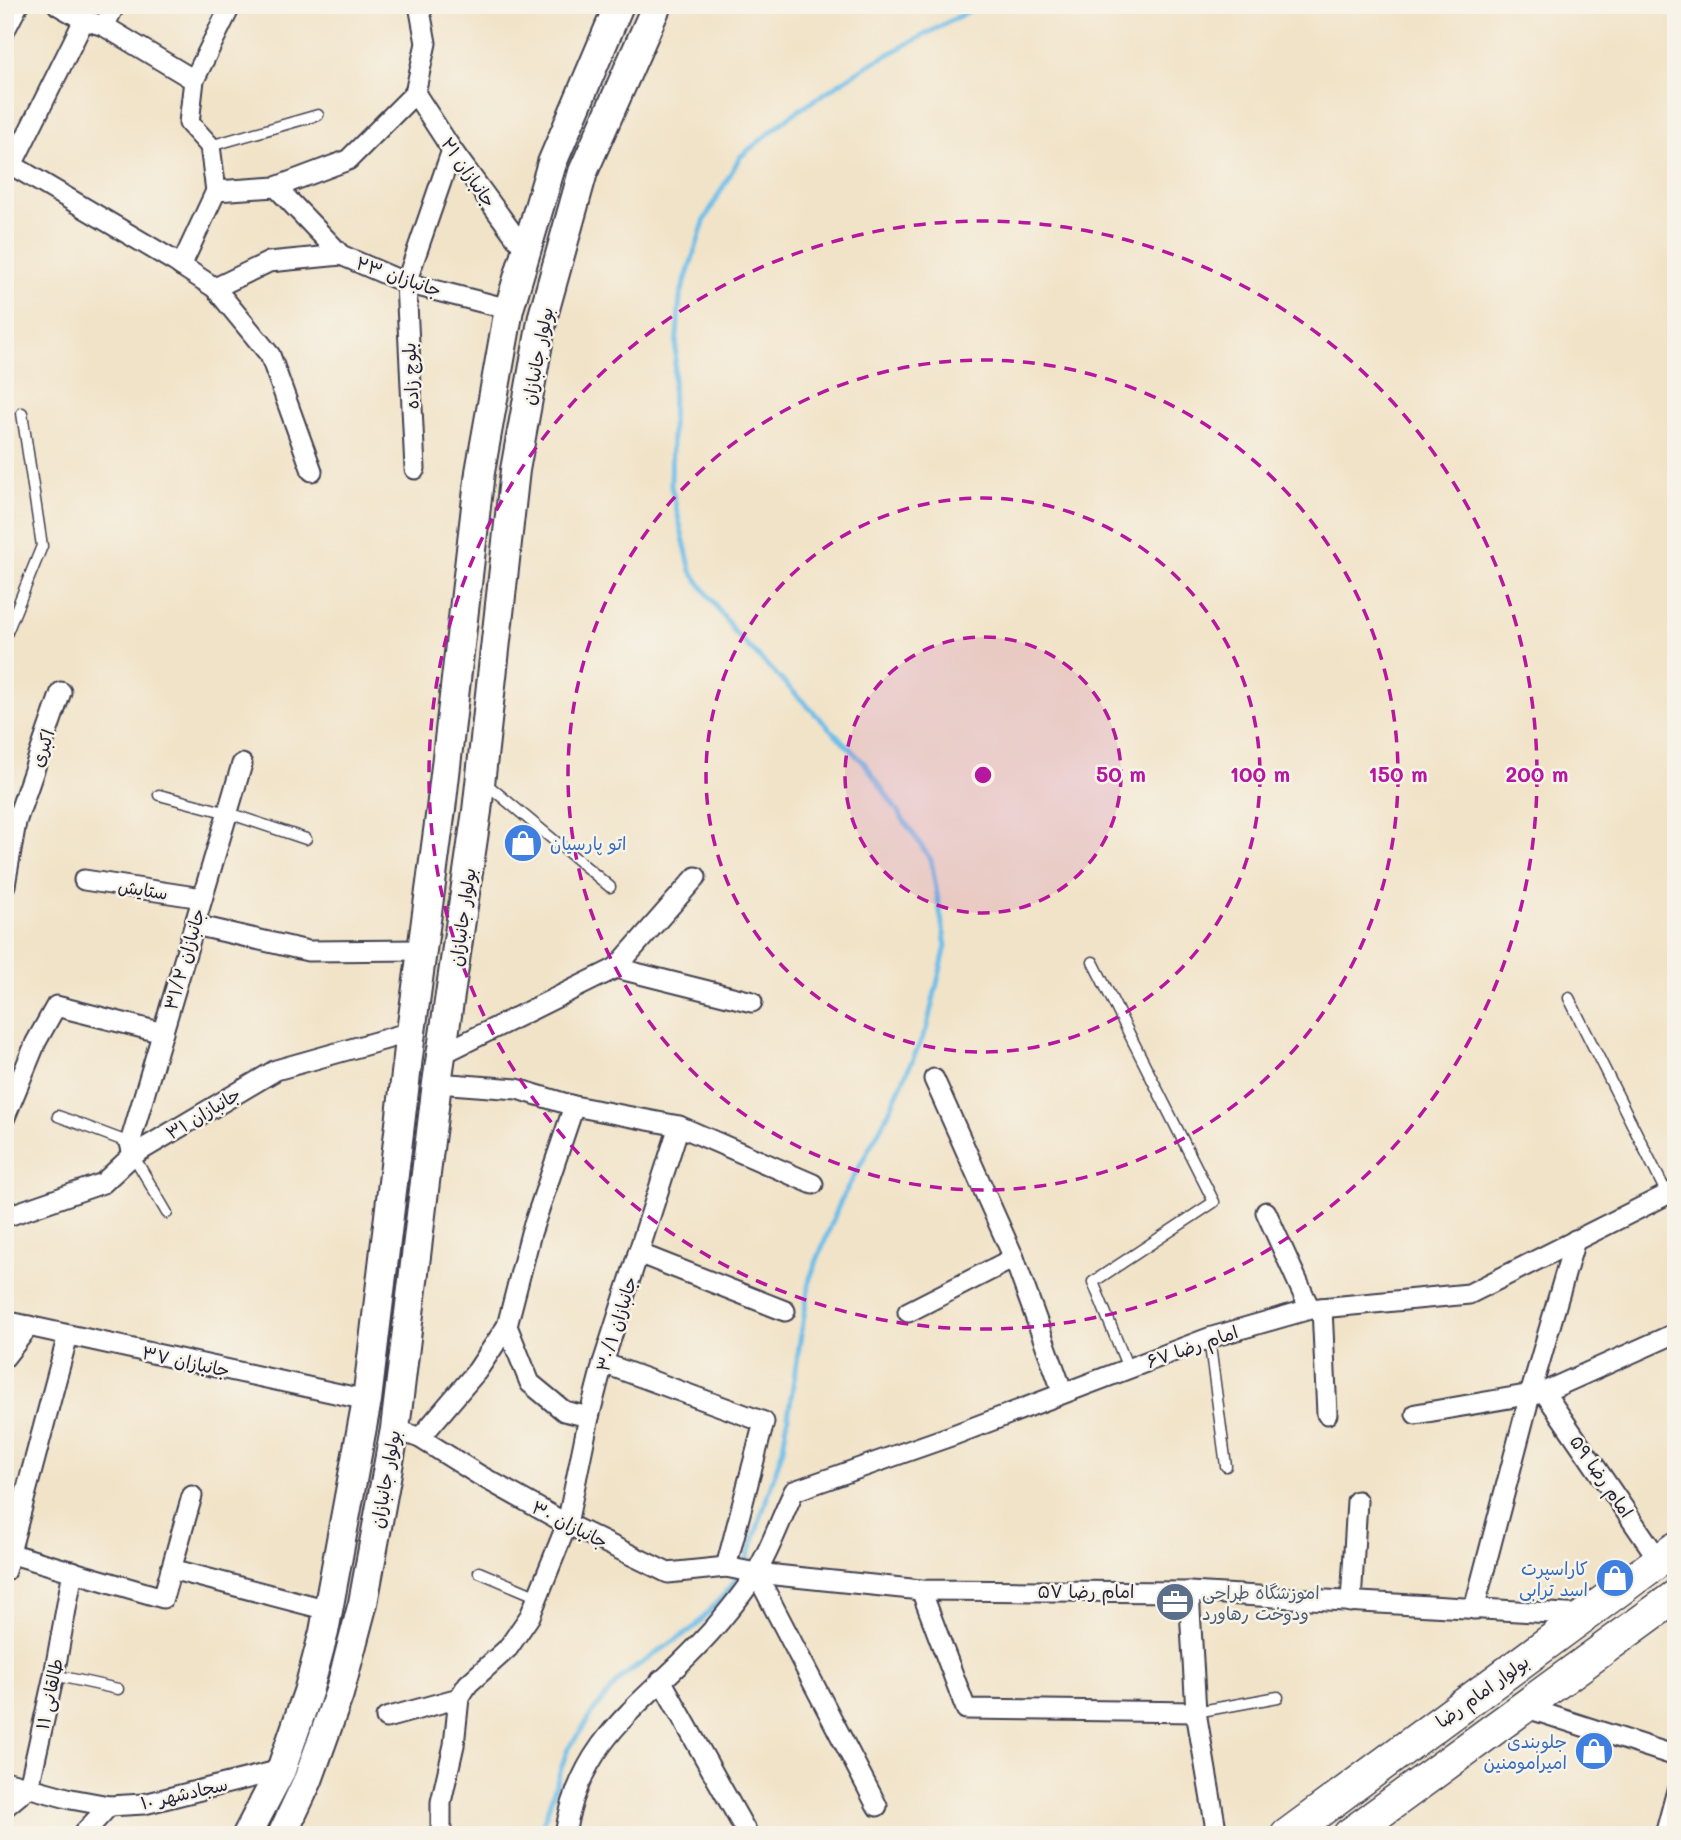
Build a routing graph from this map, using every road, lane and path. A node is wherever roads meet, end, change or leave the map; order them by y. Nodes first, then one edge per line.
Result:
1 (18, 5) edge
2 (58, 5) edge
3 (115, 5) edge
4 (231, 5) edge
5 (419, 5) edge
6 (619, 5) edge
7 (657, 5) edge
8 (84, 20) junction
9 (104, 26) junction
10 (5, 30) edge
11 (194, 80) junction
12 (415, 93) junction
13 (317, 115) dead end
14 (210, 146) junction
15 (452, 150) junction
16 (9, 163) edge
17 (276, 187) junction
18 (216, 191) junction
19 (525, 250) junction
20 (341, 255) junction
21 (181, 266) junction
22 (406, 283) junction
23 (215, 288) junction
24 (509, 309) junction
25 (22, 414) dead end
26 (415, 469) dead end
27 (312, 471) dead end
28 (5, 636) edge
29 (61, 692) dead end
30 (242, 764) dead end
31 (481, 780) junction
32 (159, 795) dead end
33 (441, 809) junction
34 (477, 811) junction
35 (228, 813) junction
36 (306, 839) dead end
37 (696, 877) dead end
38 (84, 880) dead end
39 (5, 885) edge
40 (610, 887) dead end
41 (202, 898) junction
42 (195, 925) junction
43 (422, 950) junction
44 (1093, 962) dead end
45 (616, 968) junction
46 (1569, 999) dead end
47 (752, 1002) dead end
48 (411, 1032) junction
49 (163, 1033) junction
50 (442, 1054) junction
51 (934, 1079) dead end
52 (437, 1083) junction
53 (574, 1106) junction
54 (58, 1116) dead end
55 (5, 1117) edge
56 (679, 1126) junction
57 (131, 1149) junction
58 (813, 1184) dead end
59 (1671, 1192) edge
60 (1266, 1212) dead end
61 (167, 1213) dead end
62 (5, 1217) edge
63 (1575, 1240) junction
64 (638, 1253) junction
65 (1014, 1258) junction
66 (1316, 1309) junction
67 (785, 1311) dead end
68 (908, 1312) dead end
69 (5, 1321) edge
70 (29, 1326) junction
71 (507, 1326) junction
72 (1676, 1333) edge
73 (68, 1335) junction
74 (1209, 1338) junction
75 (5, 1357) edge
76 (603, 1363) junction
77 (1128, 1368) junction
78 (1063, 1392) junction
79 (1537, 1394) junction
80 (367, 1399) junction
81 (1327, 1414) dead end
82 (1416, 1414) dead end
83 (589, 1416) junction
84 (408, 1434) junction
85 (1226, 1466) dead end
86 (192, 1496) dead end
87 (1357, 1501) dead end
88 (567, 1524) junction
89 (1668, 1554) edge
90 (7, 1559) edge
91 (726, 1567) junction
92 (171, 1569) junction
93 (73, 1571) junction
94 (479, 1572) dead end
95 (756, 1573) junction
96 (921, 1590) junction
97 (1189, 1592) junction
98 (1676, 1596) edge
99 (538, 1597) junction
100 (1350, 1602) junction
101 (1474, 1609) junction
102 (327, 1610) junction
103 (1584, 1615) junction
104 (54, 1675) junction
105 (661, 1680) junction
106 (118, 1689) dead end
107 (1278, 1697) dead end
108 (459, 1698) junction
109 (1524, 1707) junction
110 (1196, 1712) junction
111 (386, 1718) dead end
112 (1676, 1756) edge
113 (281, 1770) junction
114 (5, 1781) edge
115 (29, 1787) junction
116 (1676, 1794) edge
117 (109, 1806) junction
118 (877, 1806) dead end
119 (5, 1807) edge
120 (82, 1835) edge
121 (247, 1835) edge
122 (282, 1835) edge
123 (441, 1835) edge
124 (565, 1835) edge
125 (748, 1835) edge
126 (1217, 1835) edge
127 (1287, 1835) edge
128 (1349, 1835) edge
129 (1665, 1835) edge

1 - 10 street
2 - 8 street
3 - 9 street
4 - 11 street
5 - 12 street
6 - 19 main road, بولوار جانبازان
7 - 31 main road, بولوار جانبازان
8 - 9 street
8 - 16 street
9 - 11 street
11 - 14 street
12 - 15 street, جانبازان ۲۱
12 - 17 street
13 - 14 lane
14 - 18 street
15 - 19 street, جانبازان ۲۱
15 - 22 street
16 - 21 street
17 - 18 street
17 - 20 street, جانبازان ۲۳
18 - 21 street
19 - 24 main road, بولوار جانبازان
20 - 22 street, جانبازان ۲۳
20 - 23 street
21 - 23 street
22 - 24 street, جانبازان ۲۳
22 - 26 street, بلوچ زاده
23 - 27 street
24 - 33 main road, بولوار جانبازان
25 - 28 lane
29 - 39 street, اکبری
30 - 35 street, جانبازان ۳۱/۲
31 - 34 main road, بولوار جانبازان
31 - 40 lane
32 - 35 lane
33 - 34 main road
33 - 43 main road, بولوار جانبازان
34 - 50 main road, بولوار جانبازان
35 - 36 lane
35 - 41 street, جانبازان ۳۱/۲
37 - 45 street
38 - 41 street, ستایش
41 - 42 street, جانبازان ۳۱/۲
42 - 43 street
42 - 49 street, جانبازان ۳۱/۲
43 - 48 main road, بولوار جانبازان
44 - 77 lane
45 - 47 street
45 - 50 street
46 - 59 lane
48 - 57 street, جانبازان ۳۱
48 - 80 main road, بولوار جانبازان
49 - 55 street
49 - 57 street, جانبازان ۳۱/۲
50 - 52 main road, بولوار جانبازان
51 - 65 street
52 - 53 street
52 - 84 main road, بولوار جانبازان
53 - 56 street
53 - 71 street
54 - 57 lane
56 - 58 street
56 - 64 street, جانبازان ۳۰/۱
57 - 61 lane
57 - 62 street, جانبازان ۳۱
59 - 63 street, امام رضا ۶۷
60 - 66 street
63 - 66 street, امام رضا ۶۷
63 - 79 street
64 - 67 street
64 - 76 street, جانبازان ۳۰/۱
65 - 68 street
65 - 78 street
66 - 74 street, امام رضا ۶۷
66 - 81 street
69 - 70 street, جانبازان ۳۷
70 - 73 street, جانبازان ۳۷
70 - 75 street
71 - 83 street
71 - 84 street
72 - 79 street
73 - 80 street, جانبازان ۳۷
73 - 90 street
74 - 77 street, امام رضا ۶۷
74 - 85 lane
76 - 83 street, جانبازان ۳۰/۱
76 - 91 street
77 - 78 street, امام رضا ۶۷
78 - 95 street, امام رضا ۶۷
79 - 82 street
79 - 89 street, امام رضا ۵۹
79 - 101 street
80 - 102 main road, بولوار جانبازان
83 - 88 street, جانبازان ۳۰/۱
84 - 88 street, جانبازان ۳۰
84 - 122 main road, بولوار جانبازان
86 - 92 street
87 - 100 street
88 - 91 street, جانبازان ۳۰
88 - 99 street, جانبازان ۳۰/۱
89 - 103 main road, بولوار امام رضا
90 - 93 street
91 - 95 street, جانبازان ۳۰
92 - 93 street
92 - 102 street
93 - 104 street, طالقانی ۱۱
94 - 99 lane
95 - 96 street, امام رضا ۵۷
95 - 105 street, امام رضا ۶۷
95 - 118 street
96 - 97 street, امام رضا ۵۷
96 - 110 street
97 - 100 street, امام رضا ۵۷
97 - 110 street
98 - 109 main road
99 - 108 street, جانبازان ۳۰/۱
100 - 101 street, امام رضا ۵۷
101 - 103 street, امام رضا ۵۷
102 - 113 main road, بولوار جانبازان
103 - 127 main road, بولوار امام رضا
104 - 106 lane
104 - 115 street, طالقانی ۱۱
105 - 124 street, امام رضا ۶۷
105 - 125 street
107 - 110 lane
108 - 111 street
108 - 123 street
109 - 112 street
109 - 128 main road
110 - 126 street
113 - 117 street, سجادشهر ۱۰
113 - 121 main road, بولوار جانبازان
114 - 115 street, سجادشهر ۱۰
115 - 117 street, سجادشهر ۱۰
115 - 119 street
116 - 129 street
117 - 120 street

